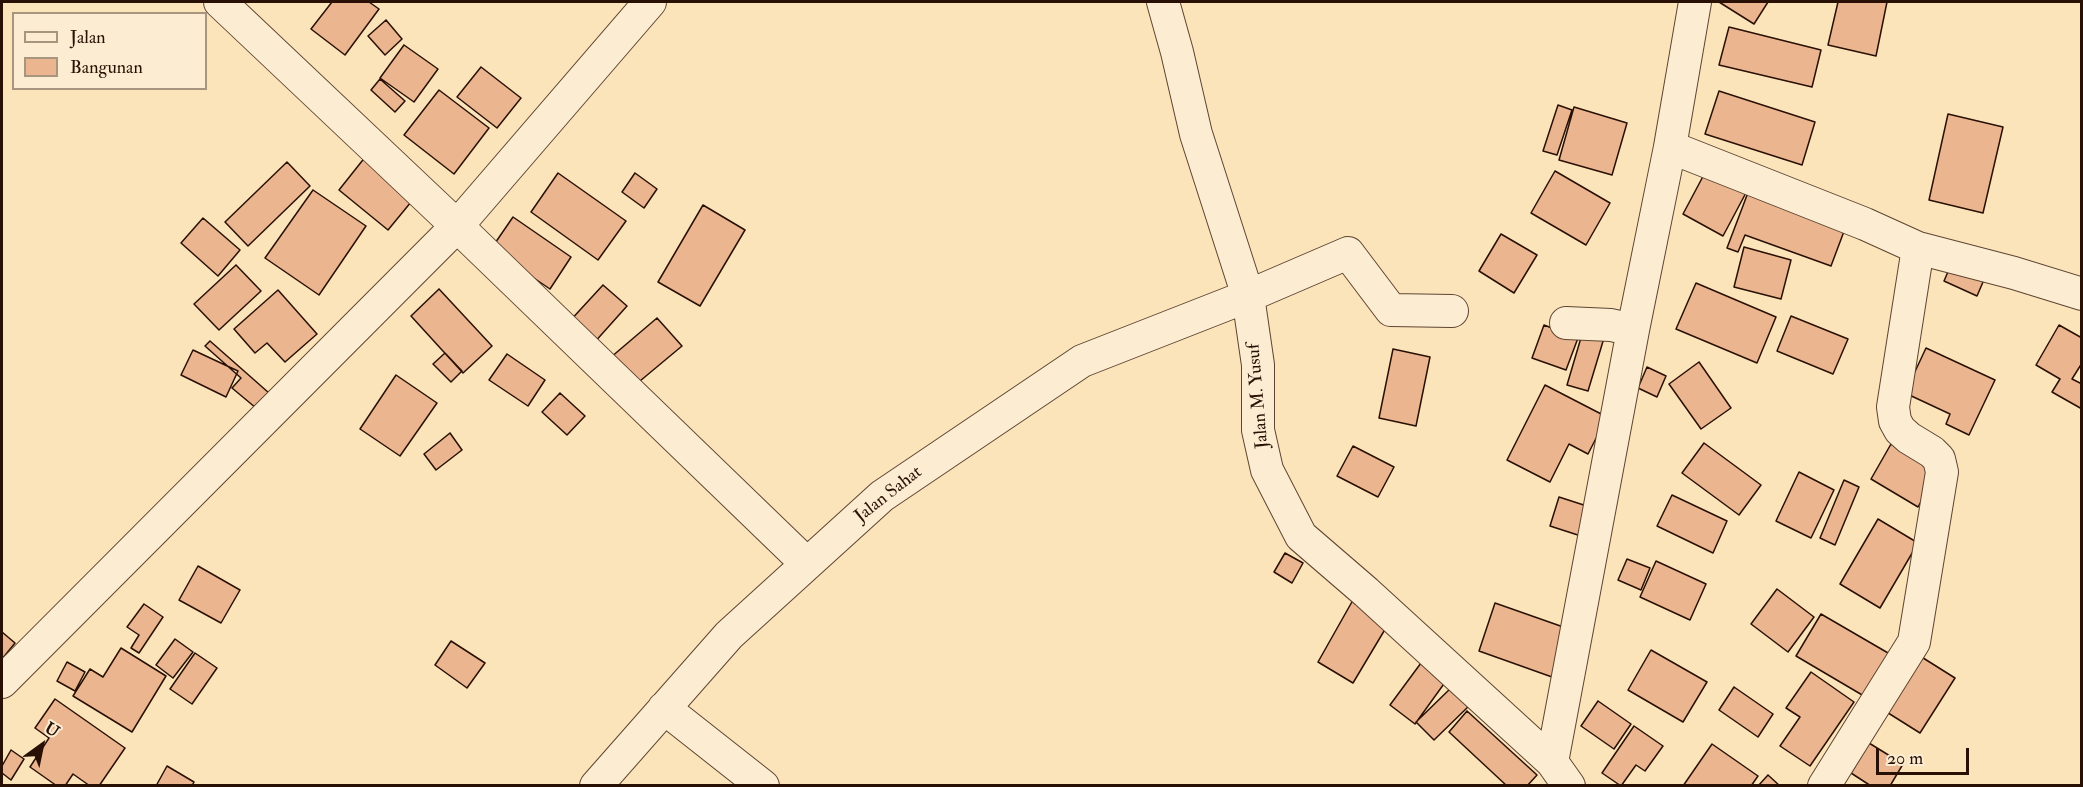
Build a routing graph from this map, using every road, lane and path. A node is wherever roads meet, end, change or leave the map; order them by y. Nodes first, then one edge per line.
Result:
1 (220, 2) edge
2 (651, 2) edge
3 (1164, 2) edge
4 (1695, 2) edge
5 (1671, 147) junction
6 (458, 226) junction
7 (1918, 248) junction
8 (2082, 294) edge
9 (1248, 296) junction
10 (1452, 311) dead end
11 (1566, 323) dead end
12 (1633, 330) junction
13 (807, 564) junction
14 (2, 682) edge
15 (664, 708) junction
16 (1561, 774) edge
17 (596, 786) edge
18 (763, 786) edge
19 (1824, 786) edge

1 - 6 street
2 - 6 street
3 - 9 street, Jalan M. Yusuf
4 - 5 street
5 - 7 street
5 - 12 street
6 - 13 street
6 - 14 street
7 - 8 street
7 - 19 street
9 - 10 street, Jalan Sahat
9 - 13 street, Jalan Sahat
9 - 16 street, Jalan M. Yusuf
11 - 12 street
12 - 16 street
13 - 15 street, Jalan Sahat
15 - 17 street, Jalan Sahat
15 - 18 street

